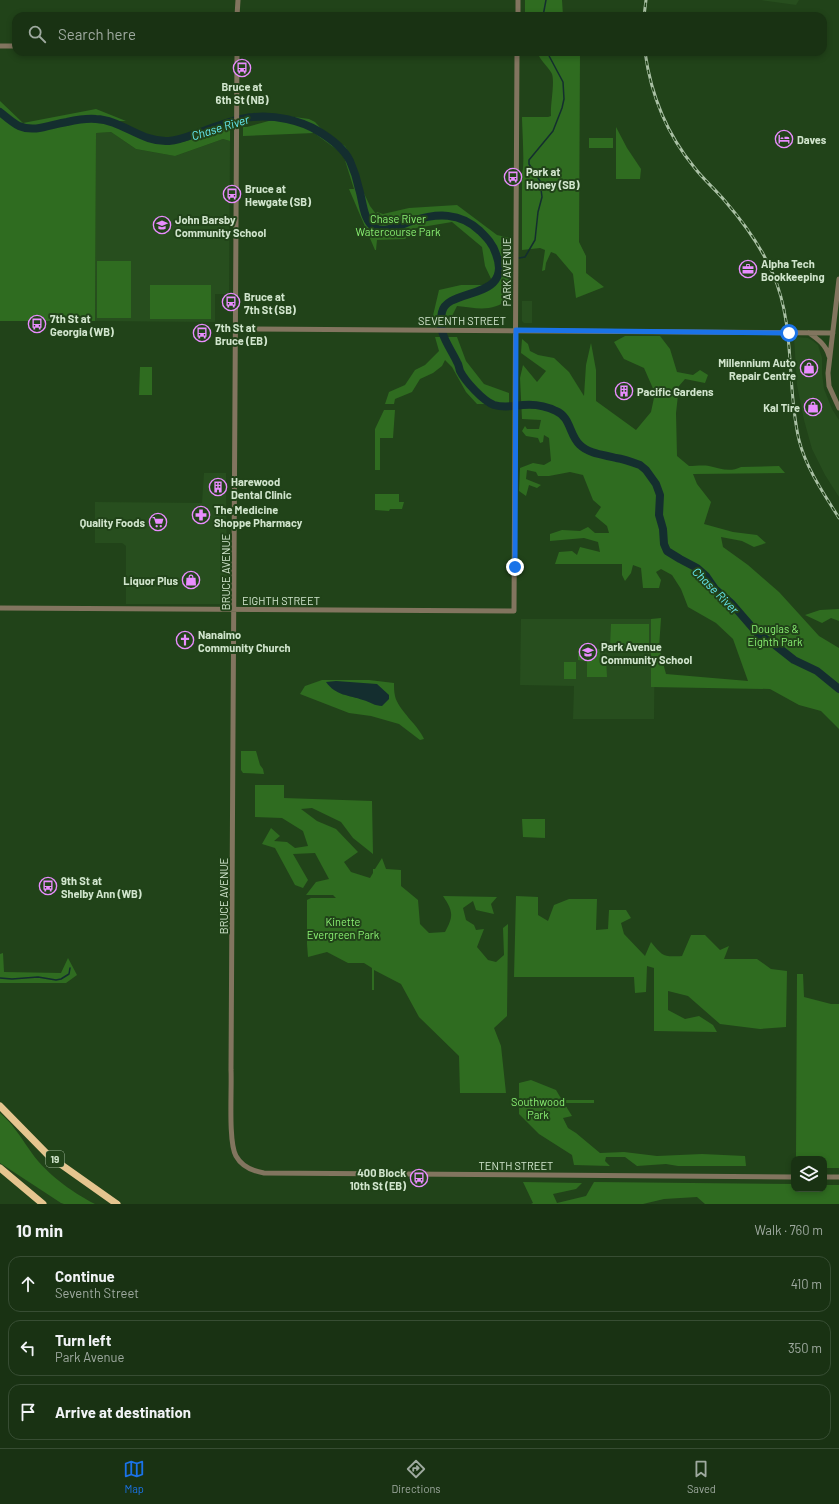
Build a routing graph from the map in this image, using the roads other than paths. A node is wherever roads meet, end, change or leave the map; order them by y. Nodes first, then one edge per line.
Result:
1 (238, 0) edge
2 (518, 0) edge
3 (237, 12) edge
4 (518, 12) edge
5 (0, 46) edge
6 (12, 46) edge
7 (237, 56) edge
8 (517, 56) edge
9 (839, 279) edge
10 (236, 328) junction
11 (516, 330) junction
12 (809, 333) junction
13 (833, 333) junction
14 (830, 357) junction
15 (839, 408) edge
16 (0, 608) edge
17 (234, 610) junction
18 (514, 612) joint
19 (0, 1106) edge
20 (240, 1163) joint
21 (0, 1168) edge
22 (791, 1177) edge
23 (827, 1177) edge
24 (839, 1177) edge
25 (43, 1204) edge
26 (117, 1204) edge

1 - 3 street
2 - 4 street
5 - 6 street
7 - 10 street, BRUCE AVENUE
8 - 11 street, PARK AVENUE
9 - 13 street
10 - 11 street, SEVENTH STREET
10 - 17 street, BRUCE AVENUE
11 - 12 street, SEVENTH STREET
11 - 18 street, PARK AVENUE
12 - 13 street, SEVENTH STREET
12 - 14 street
13 - 14 street
14 - 15 street
16 - 17 street, EIGHTH STREET
17 - 18 street, EIGHTH STREET
17 - 20 street, BRUCE AVENUE
19 - 26 highway, 19
20 - 22 street, TENTH STREET
21 - 25 highway
23 - 24 street

